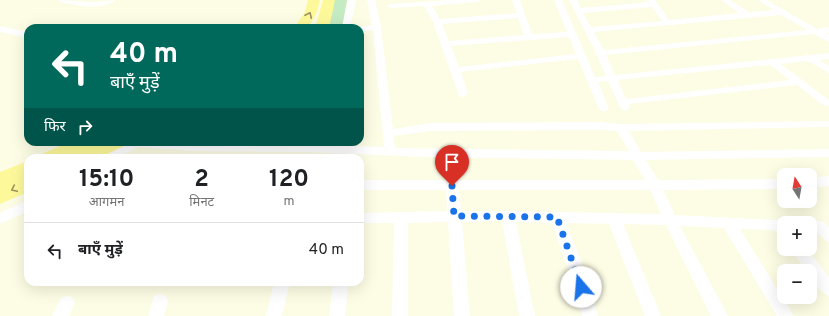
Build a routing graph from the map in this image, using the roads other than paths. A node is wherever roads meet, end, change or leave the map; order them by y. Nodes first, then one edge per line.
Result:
1 (63, 0) edge
2 (111, 0) edge
3 (314, 0) edge
4 (329, 0) edge
5 (352, 0) edge
6 (371, 0) edge
7 (478, 0) edge
8 (516, 0) edge
9 (558, 0) edge
10 (573, 0) edge
11 (725, 0) edge
12 (762, 0) edge
13 (652, 2) edge
14 (428, 4) junction
15 (391, 6) dead end
16 (578, 12) junction
17 (783, 12) junction
18 (521, 14) junction
19 (747, 15) junction
20 (438, 22) junction
21 (667, 23) junction
22 (304, 24) edge
23 (323, 24) edge
24 (347, 24) edge
25 (377, 27) junction
26 (0, 29) edge
27 (364, 29) edge
28 (589, 30) junction
29 (829, 30) edge
30 (816, 32) junction
31 (24, 34) edge
32 (573, 34) junction
33 (529, 37) junction
34 (829, 39) edge
35 (446, 44) junction
36 (601, 53) junction
37 (582, 56) junction
38 (829, 56) edge
39 (810, 58) junction
40 (771, 61) junction
41 (455, 70) junction
42 (829, 70) edge
43 (612, 78) junction
44 (592, 80) junction
45 (799, 82) junction
46 (463, 94) dead end
47 (827, 103) dead end
48 (604, 109) dead end
49 (829, 124) edge
50 (621, 128) junction
51 (388, 133) junction
52 (77, 146) edge
53 (109, 146) edge
54 (132, 146) edge
55 (344, 146) edge
56 (390, 152) junction
57 (829, 153) edge
58 (60, 154) edge
59 (92, 154) edge
60 (113, 154) edge
61 (636, 155) junction
62 (24, 170) edge
63 (0, 180) edge
64 (829, 181) edge
65 (817, 182) edge
66 (777, 184) edge
67 (24, 185) edge
68 (364, 185) edge
69 (452, 186) junction
70 (654, 186) junction
71 (0, 196) edge
72 (24, 206) edge
73 (454, 216) junction
74 (508, 216) junction
75 (401, 217) junction
76 (557, 217) junction
77 (364, 218) edge
78 (0, 219) edge
79 (614, 219) junction
80 (670, 220) junction
81 (728, 222) junction
82 (817, 226) edge
83 (777, 227) edge
84 (829, 236) edge
85 (803, 256) edge
86 (281, 286) edge
87 (340, 286) edge
88 (829, 290) edge
89 (274, 316) edge
90 (336, 316) edge
91 (400, 316) edge
92 (462, 316) edge
93 (527, 316) edge
94 (590, 316) edge
95 (653, 316) edge
96 (720, 316) edge
97 (786, 316) edge

1 - 2 street
22 -> 3 main road
4 - 23 main road
5 - 24 street
6 - 25 street
7 - 14 street
8 - 18 street
9 - 32 street
10 - 16 street
11 - 19 street
12 - 17 street
13 - 16 street
13 - 21 street
14 - 15 street
14 - 20 street
16 - 28 street
17 - 19 street
17 - 30 street
18 - 20 street
18 - 33 street
19 - 21 street
20 - 35 street
21 - 28 street
25 - 27 street
25 - 51 street
26 - 31 street
28 - 36 street
29 - 30 street
30 - 34 street
30 - 36 street
32 - 33 street
32 - 37 street
33 - 35 street
35 - 41 street
36 - 43 street
37 - 41 street
37 - 44 street
38 - 39 street
39 - 40 street
39 - 42 street
40 - 43 street
40 - 45 street
41 - 46 street
43 - 44 street
43 - 45 street
44 - 48 street
45 - 47 street
49 - 50 street
50 - 51 street
50 - 61 street
51 - 56 street
52 - 58 main road
53 - 59 main road
54 - 60 street
55 - 56 street
56 - 61 street
57 - 61 street
61 - 70 street
62 - 63 main road
64 - 65 street
66 - 70 street
67 -> 71 main road
68 - 69 street
69 - 70 street
69 - 73 street
70 - 80 street
72 - 78 street
73 - 74 street
73 - 75 street
73 - 92 street
74 - 76 street
74 - 93 street
75 - 77 street
75 - 91 street
76 - 79 street
76 - 94 street
79 - 80 street
79 - 95 street
80 - 81 street
80 - 96 street
81 - 83 street
81 - 97 street
82 - 84 street
85 - 88 street
86 - 89 street
87 - 90 street

